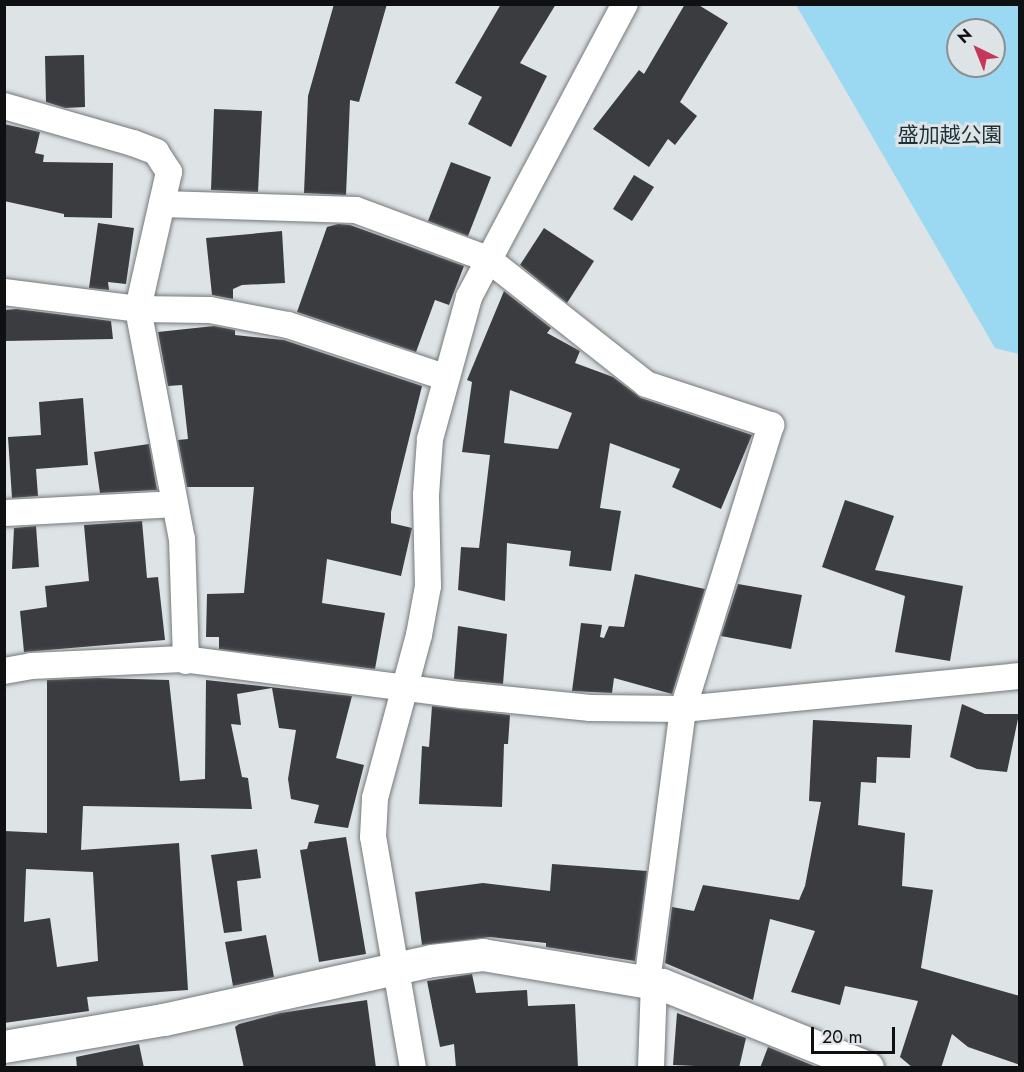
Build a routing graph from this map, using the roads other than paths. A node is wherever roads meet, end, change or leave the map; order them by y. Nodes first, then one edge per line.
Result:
1 (625, 4) edge
2 (4, 106) edge
3 (162, 204) junction
4 (488, 260) junction
5 (4, 292) edge
6 (138, 309) junction
7 (444, 377) junction
8 (174, 504) junction
9 (4, 513) edge
10 (186, 661) junction
11 (4, 670) edge
12 (1020, 676) edge
13 (403, 689) junction
14 (683, 709) junction
15 (394, 970) junction
16 (651, 984) junction
17 (4, 1047) edge
18 (413, 1068) edge
19 (651, 1068) edge
20 (868, 1068) edge

1 - 4 street
2 - 3 street
3 - 4 street
3 - 6 street
4 - 7 street
4 - 14 street
5 - 6 street
6 - 7 street
6 - 8 street
7 - 13 street
8 - 9 street
8 - 10 street
10 - 11 street
10 - 13 street
12 - 14 street
13 - 14 street
13 - 15 street
14 - 16 street
15 - 16 street
15 - 17 street
15 - 18 street
16 - 19 street
16 - 20 street

